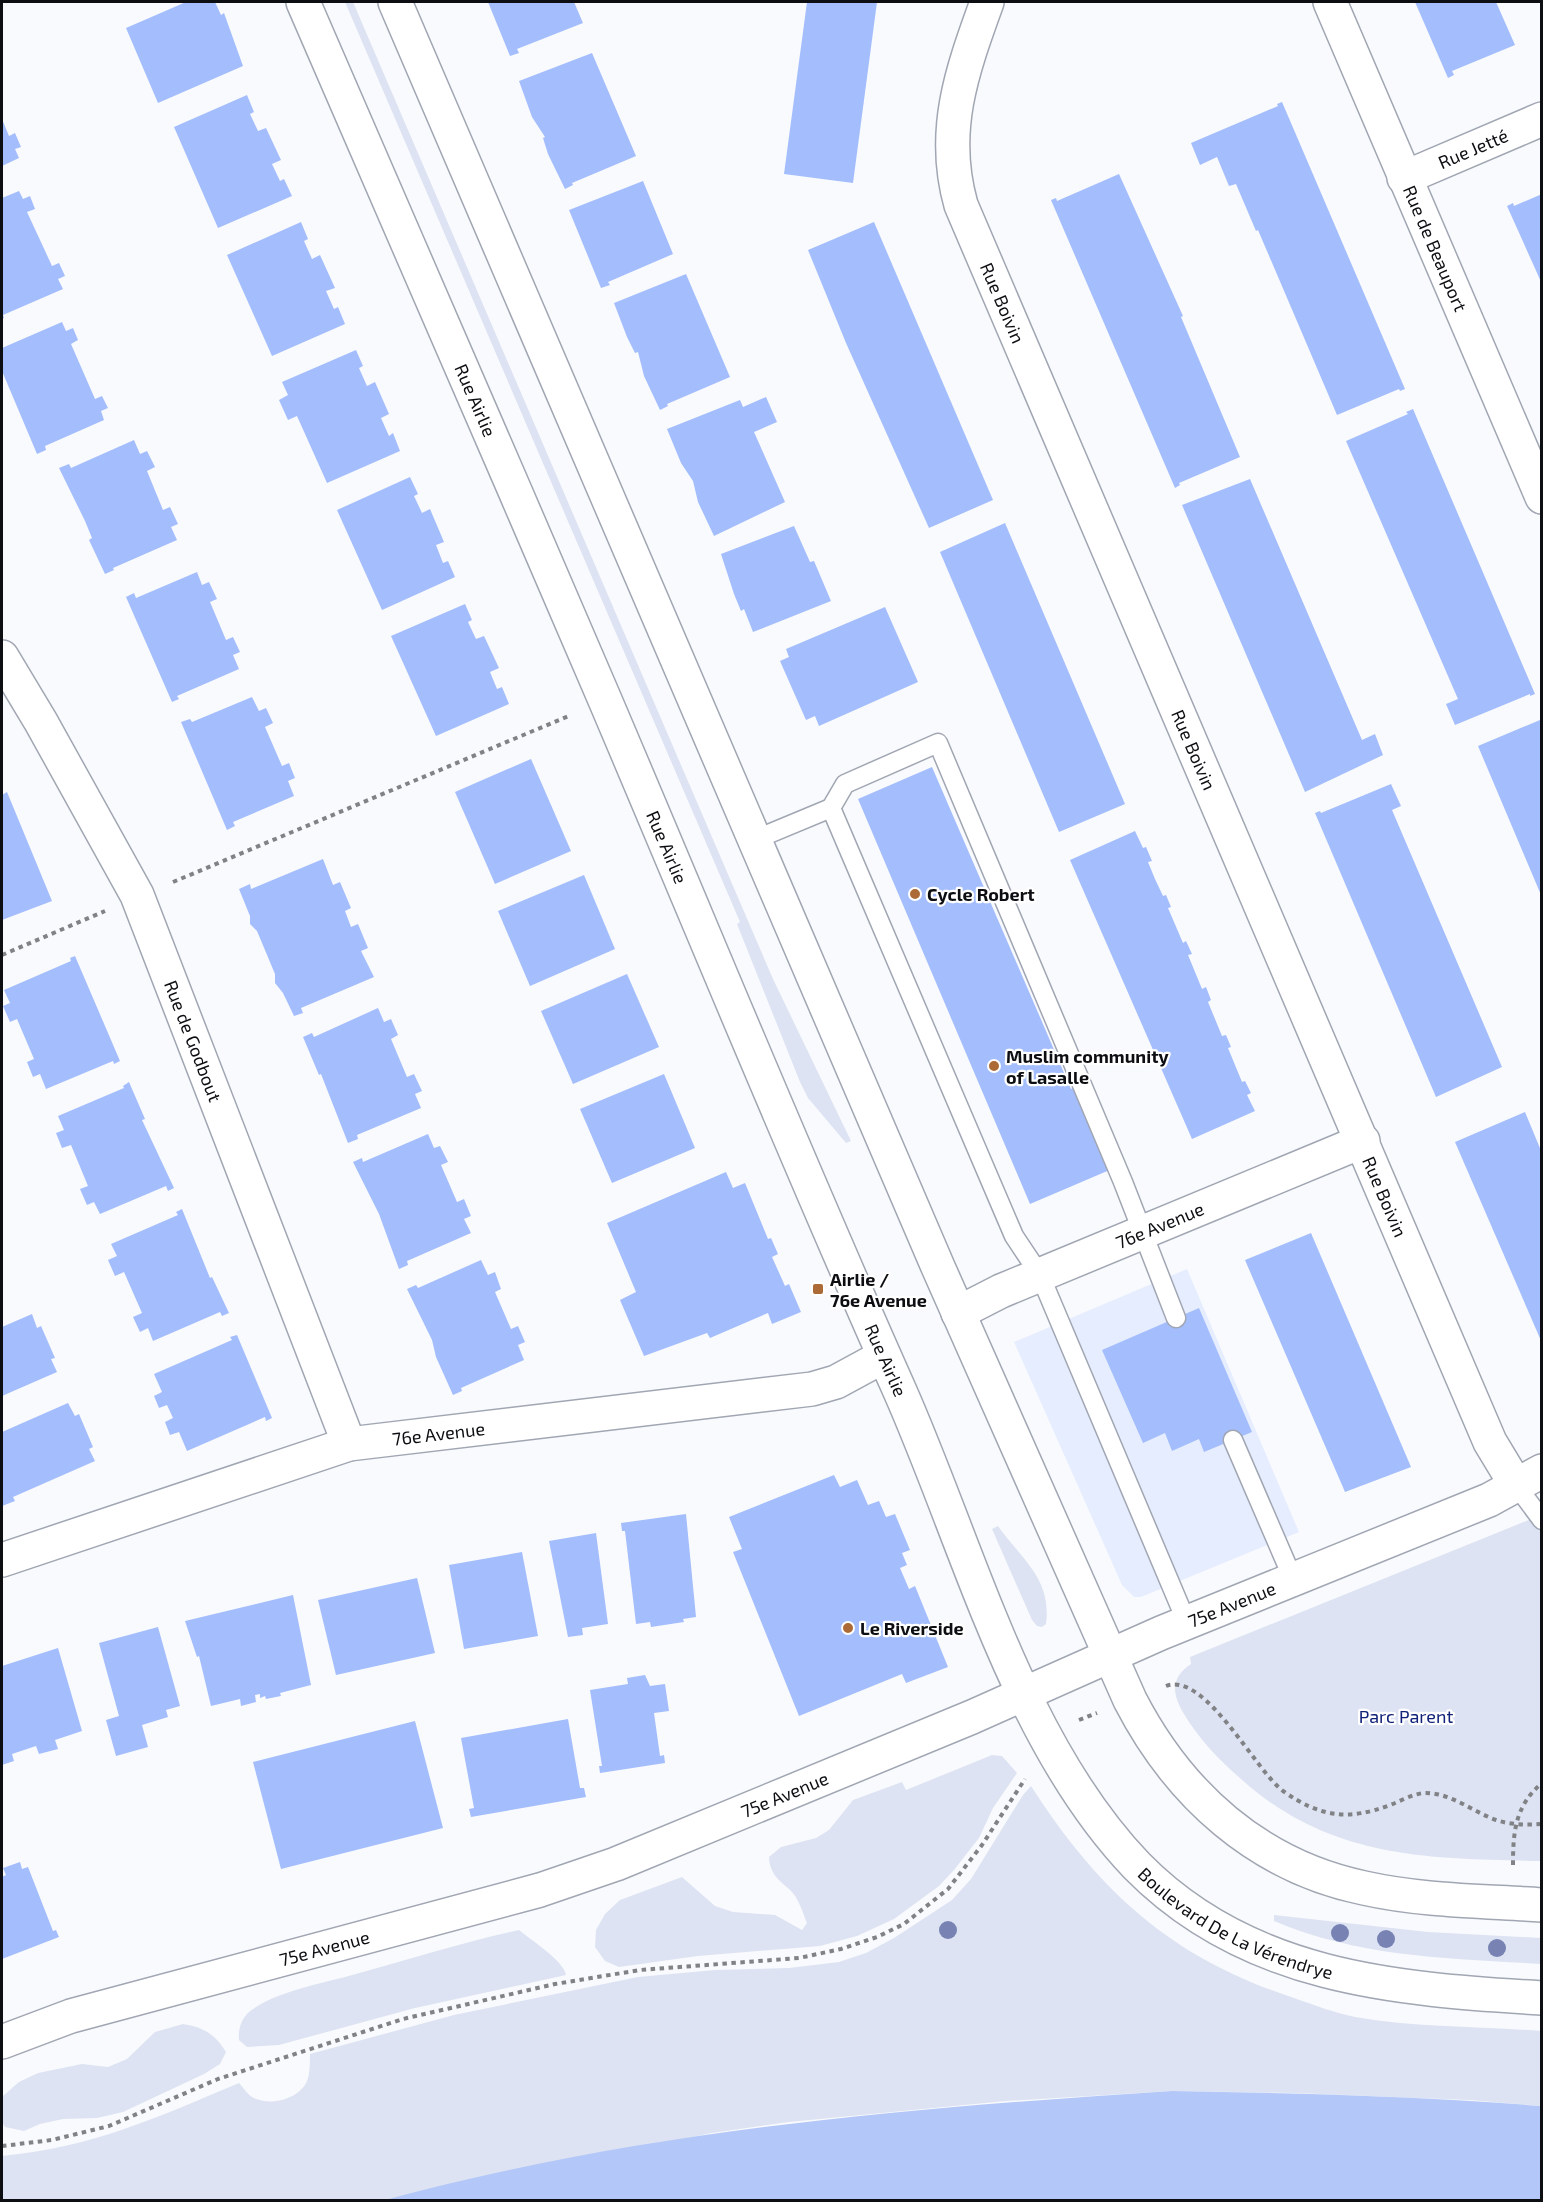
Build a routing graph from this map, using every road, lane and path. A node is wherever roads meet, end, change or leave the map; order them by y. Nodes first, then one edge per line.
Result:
1 (303, 2) edge
2 (395, 2) edge
3 (987, 2) edge
4 (1330, 2) edge
5 (1542, 118) edge
6 (1404, 178) junction
7 (1542, 497) edge
8 (2, 657) edge
9 (571, 715) dead end
10 (831, 808) junction
11 (754, 840) junction
12 (173, 882) dead end
13 (105, 911) dead end
14 (2, 956) edge
15 (1363, 1141) junction
16 (1142, 1234) junction
17 (1040, 1275) junction
18 (958, 1313) junction
19 (1176, 1318) dead end
20 (884, 1356) junction
21 (1233, 1440) dead end
22 (349, 1444) junction
23 (1529, 1478) edge
24 (1542, 1520) edge
25 (2, 1560) edge
26 (1293, 1579) junction
27 (1187, 1623) junction
28 (1110, 1656) junction
29 (1025, 1694) junction
30 (1130, 1700) junction
31 (1046, 1734) junction
32 (1025, 1779) dead end
33 (1542, 1783) edge
34 (1514, 1824) junction
35 (1542, 1824) edge
36 (1513, 1865) dead end
37 (1542, 1905) edge
38 (1542, 1998) edge
39 (2, 2042) edge
40 (2, 2146) edge

1 - 20 street, Rue Airlie
2 - 11 street
3 - 15 street, Rue Boivin
4 - 6 street, Rue de Beauport
5 - 6 street, Rue Jetté
6 - 7 street, Rue de Beauport
8 - 22 street, Rue de Godbout
9 - 12 path
10 - 11 lane
10 - 16 lane
10 - 17 lane
11 - 18 street
13 - 14 path
15 - 16 street, 76e Avenue
15 - 23 street, Rue Boivin
16 - 17 street, 76e Avenue
16 - 19 lane
17 - 18 street, 76e Avenue
17 - 27 lane
18 - 28 street
20 - 22 street, 76e Avenue
20 - 29 street, Rue Airlie
21 - 26 lane
22 - 25 street, 76e Avenue
23 - 24 lane
23 - 26 street, 75e Avenue
26 - 27 street, 75e Avenue
27 - 28 street, 75e Avenue
28 - 29 street, 75e Avenue
28 - 30 street
29 - 31 street, Boulevard De La Vérendrye
29 - 39 street, 75e Avenue
30 - 31 path
30 - 34 path
30 - 37 street
31 - 38 street, Boulevard De La Vérendrye
32 - 40 path
33 - 34 path
34 - 35 path
34 - 36 path

